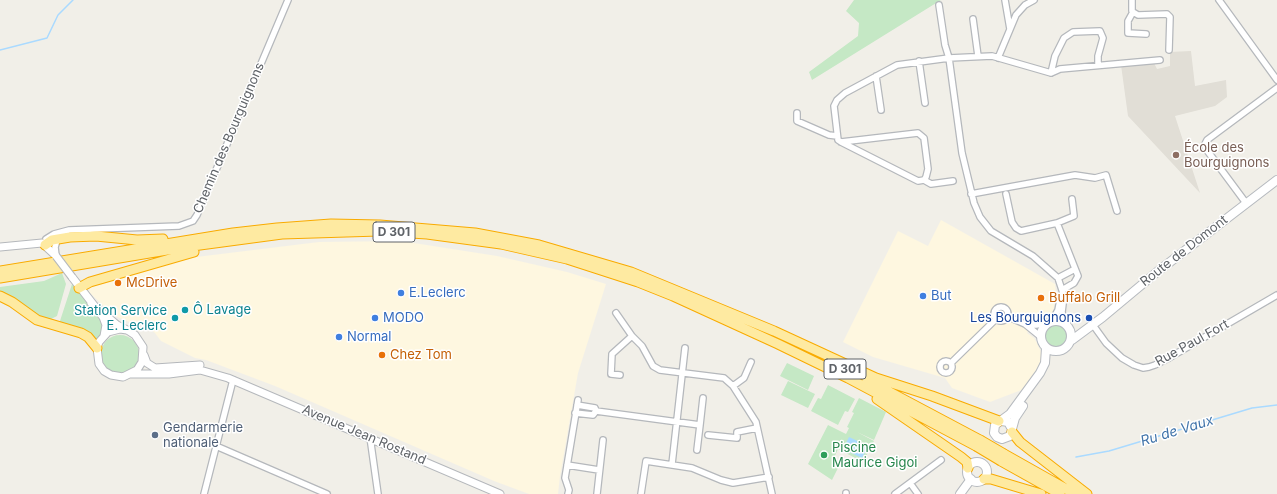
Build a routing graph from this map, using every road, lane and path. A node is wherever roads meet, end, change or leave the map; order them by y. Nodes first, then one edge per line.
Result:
1 (288, 0) edge
2 (1005, 0) edge
3 (1034, 0) edge
4 (1132, 0) edge
5 (1221, 1) edge
6 (939, 5) dead end
7 (1133, 12) junction
8 (973, 19) dead end
9 (1010, 29) junction
10 (1146, 34) dead end
11 (1169, 50) dead end
12 (978, 56) junction
13 (949, 58) junction
14 (998, 58) junction
15 (1160, 60) dead end
16 (919, 62) junction
17 (1098, 65) junction
18 (1051, 73) junction
19 (876, 76) junction
20 (1277, 80) edge
21 (1277, 88) edge
22 (925, 103) dead end
23 (880, 110) dead end
24 (797, 113) dead end
25 (837, 136) junction
26 (841, 142) junction
27 (924, 180) junction
28 (1277, 180) edge
29 (952, 181) dead end
30 (971, 194) junction
31 (1006, 194) dead end
32 (1072, 199) dead end
33 (1246, 203) junction
34 (1117, 211) dead end
35 (1057, 223) junction
36 (109, 227) junction
37 (63, 231) junction
38 (403, 233) junction
39 (108, 237) junction
40 (58, 238) junction
41 (171, 243) junction
42 (44, 244) junction
43 (0, 247) edge
44 (56, 256) junction
45 (1075, 269) junction
46 (0, 271) edge
47 (0, 278) edge
48 (1058, 278) junction
49 (79, 288) junction
50 (1062, 290) junction
51 (1277, 295) edge
52 (0, 296) edge
53 (91, 303) junction
54 (708, 303) junction
55 (616, 312) dead end
56 (1008, 316) junction
57 (996, 319) junction
58 (1051, 322) junction
59 (1026, 324) junction
60 (1067, 325) junction
61 (1093, 325) junction
62 (127, 330) junction
63 (103, 336) junction
64 (632, 336) junction
65 (1041, 337) junction
66 (1072, 340) junction
67 (778, 344) junction
68 (97, 348) junction
69 (685, 348) dead end
70 (1046, 348) junction
71 (1058, 352) junction
72 (144, 355) junction
73 (751, 362) dead end
74 (951, 363) dead end
75 (682, 372) junction
76 (132, 374) junction
77 (620, 375) dead end
78 (231, 379) junction
79 (733, 386) junction
80 (703, 398) dead end
81 (596, 411) junction
82 (576, 412) junction
83 (676, 421) junction
84 (1001, 421) junction
85 (700, 425) junction
86 (757, 428) junction
87 (1012, 431) junction
88 (708, 435) dead end
89 (370, 437) junction
90 (997, 437) junction
91 (602, 440) dead end
92 (978, 443) junction
93 (216, 446) junction
94 (697, 450) dead end
95 (1003, 457) junction
96 (941, 460) dead end
97 (982, 463) junction
98 (672, 464) junction
99 (567, 465) junction
100 (968, 468) junction
101 (599, 470) junction
102 (769, 478) junction
103 (971, 479) junction
104 (984, 479) junction
105 (910, 483) junction
106 (204, 494) edge
107 (327, 494) edge
108 (378, 494) edge
109 (500, 494) edge
110 (568, 494) edge
111 (596, 494) edge
112 (641, 494) edge
113 (772, 494) edge
114 (894, 494) edge
115 (918, 494) edge
116 (960, 494) edge
117 (1041, 494) edge
118 (1060, 494) edge
119 (1075, 494) edge
120 (1087, 494) edge

1 - 36 street, Chemin des Bourguignons
2 - 9 street
3 - 9 street
4 - 7 street
5 - 20 street
6 - 13 street
7 - 10 street
7 - 11 street
8 - 12 street
9 - 14 street
12 - 13 street
12 - 14 street
13 - 16 street
13 - 30 street
14 - 18 street
15 - 17 street
16 - 19 street
16 - 22 street
17 - 18 street
17 - 18 street
19 - 23 street
19 - 25 street
21 - 33 street
24 - 25 street
25 - 26 street
26 - 27 street
26 - 27 street
27 - 29 street
28 - 33 main road, Route de Domont
30 - 34 street
30 - 48 street
31 - 35 street
32 - 35 street
33 - 61 main road, Route de Domont
35 - 45 street
36 - 37 street, Chemin des Bourguignons
36 - 39 street
37 - 40 street
37 - 42 street, Chemin des Bourguignons
38 - 47 highway, D 301
38 - 49 highway
38 - 67 highway, D 301
39 - 40 highway
39 - 41 highway
40 - 42 highway
40 - 44 street
41 - 46 highway, D 301
41 - 54 highway, D 301
42 - 43 street
42 - 44 street
44 - 49 street, bridge
45 - 48 street
45 - 50 street
48 - 50 street
49 - 53 street
50 - 58 street
50 - 60 street
51 - 61 street, Rue Paul Fort
52 - 68 highway
53 - 62 street
53 - 63 street
54 - 84 highway
54 - 92 highway, D 301
55 - 64 street
56 - 57 street
56 - 57 street
56 - 59 street
57 - 74 street
58 - 59 street
58 - 60 main road
58 - 65 main road
59 - 65 street
60 - 61 main road
60 - 66 main road
61 - 66 main road, Route de Domont
62 - 63 street
62 - 72 street
63 - 68 street
64 - 75 street
64 - 77 street
65 - 70 main road
66 - 71 main road
67 - 92 highway, D 301
67 - 100 highway
68 - 76 street
69 - 75 street
70 - 71 main road
70 - 84 main road
71 - 87 main road
72 - 76 street
72 - 78 street, Avenue Jean Rostand
73 - 79 street
75 - 79 street
75 - 83 street
76 - 78 street, Avenue Jean Rostand
78 - 89 street, Avenue Jean Rostand
78 - 93 street
79 - 86 street
80 - 85 street
81 - 82 street
81 - 82 street
81 - 83 street
82 - 99 street
83 - 85 street
83 - 98 street
84 - 87 main road
84 - 90 main road
85 - 94 street
86 - 88 street
86 - 102 street
87 - 90 main road
87 - 120 highway
89 - 108 street
89 - 109 street, Avenue Jean Rostand
90 - 97 main road
91 - 101 street
92 - 95 highway, D 301, bridge
93 - 106 street
93 - 107 street
95 - 118 highway, D 301
95 - 119 highway, D 301
96 - 105 street
97 - 100 main road
97 - 104 main road
98 - 102 street
98 - 112 street
99 - 101 street
99 - 110 street
100 - 103 main road
101 - 111 street
102 - 113 street
103 - 104 main road
103 - 116 main road
104 - 117 highway
105 - 114 street
105 - 115 street

